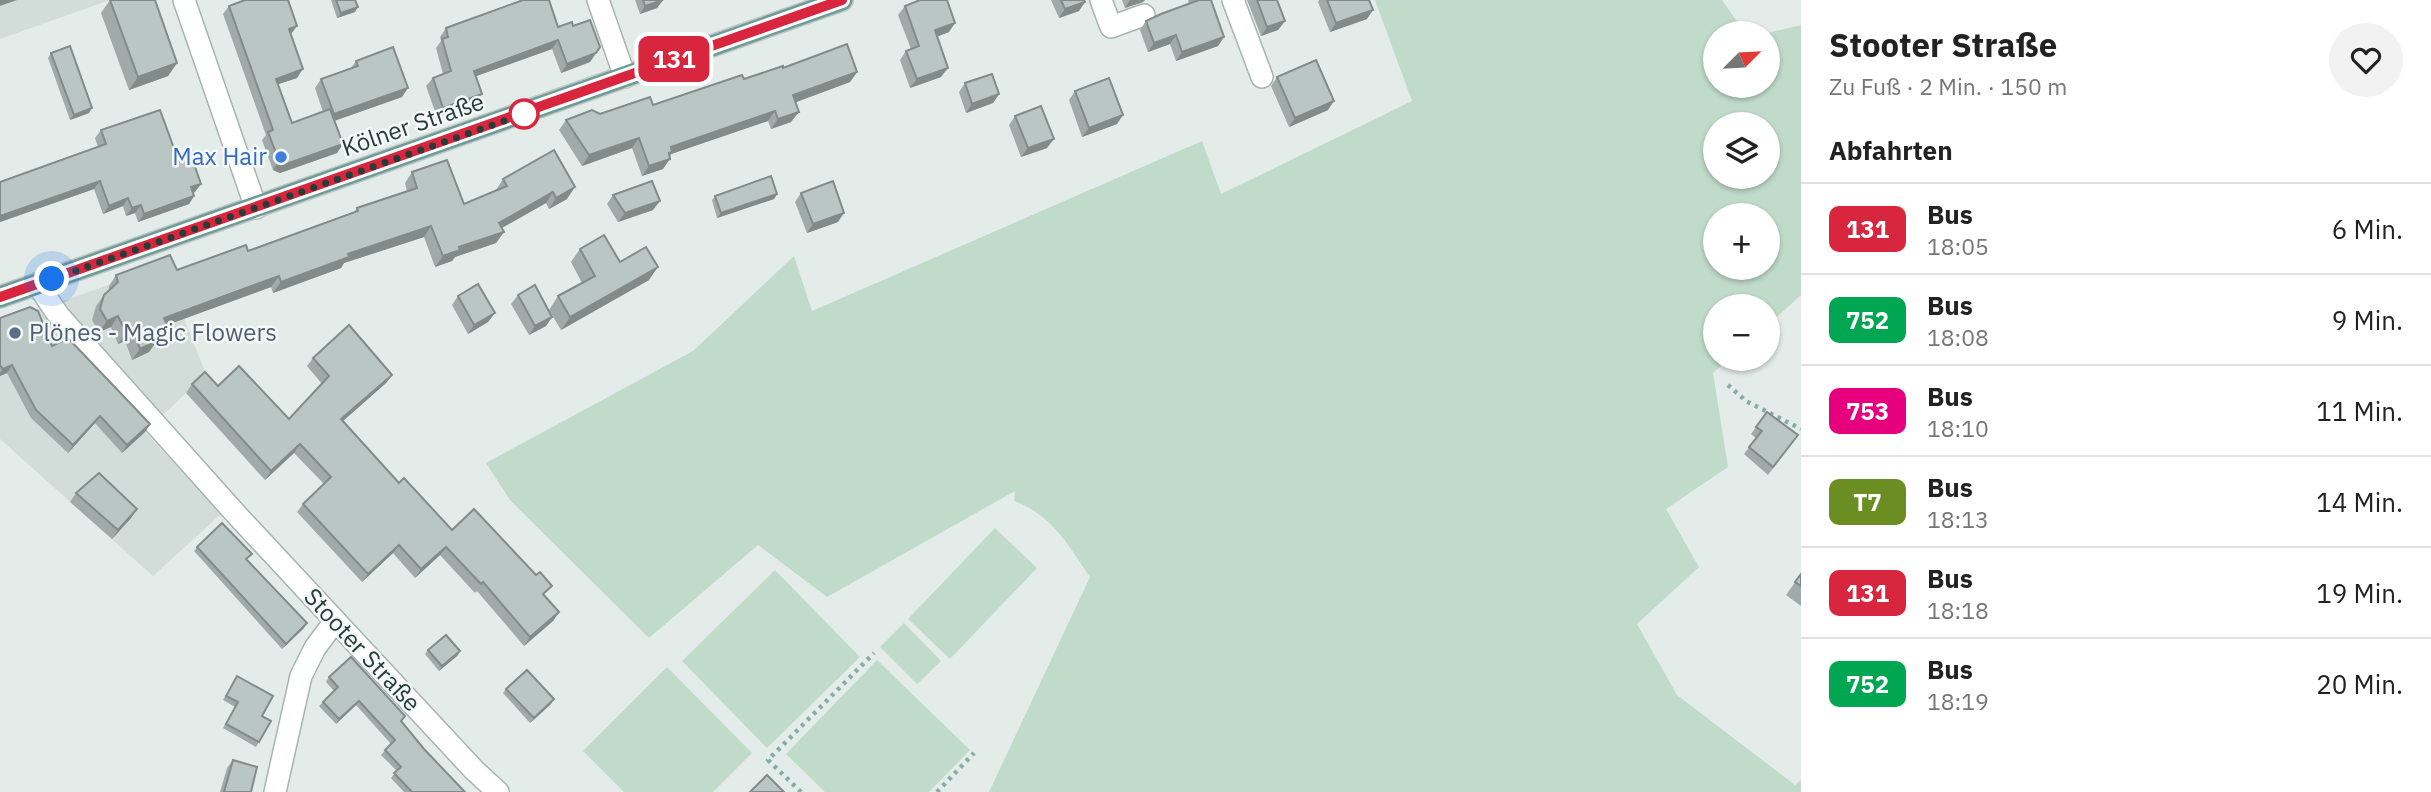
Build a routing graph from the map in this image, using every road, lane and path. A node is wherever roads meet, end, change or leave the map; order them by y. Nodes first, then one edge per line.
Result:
1 (184, 0) edge
2 (598, 0) edge
3 (842, 0) edge
4 (1101, 0) edge
5 (1233, 0) edge
6 (1144, 15) dead end
7 (625, 76) junction
8 (1262, 78) dead end
9 (256, 208) junction
10 (37, 284) junction
11 (0, 297) edge
12 (1728, 385) dead end
13 (1801, 429) edge
14 (335, 621) junction
15 (874, 653) dead end
16 (974, 753) dead end
17 (275, 792) edge
18 (498, 792) edge
19 (801, 792) edge
20 (937, 792) edge

1 - 9 street
2 - 7 street
3 - 7 main road, Kölner Straße
4 - 6 street
5 - 8 street
7 - 9 main road, Kölner Straße
9 - 10 main road, Kölner Straße
10 - 11 main road, Kölner Straße
10 - 14 street, Stooter Straße
12 - 13 path
14 - 17 street
14 - 18 street, Stooter Straße
15 - 19 path
16 - 20 path

